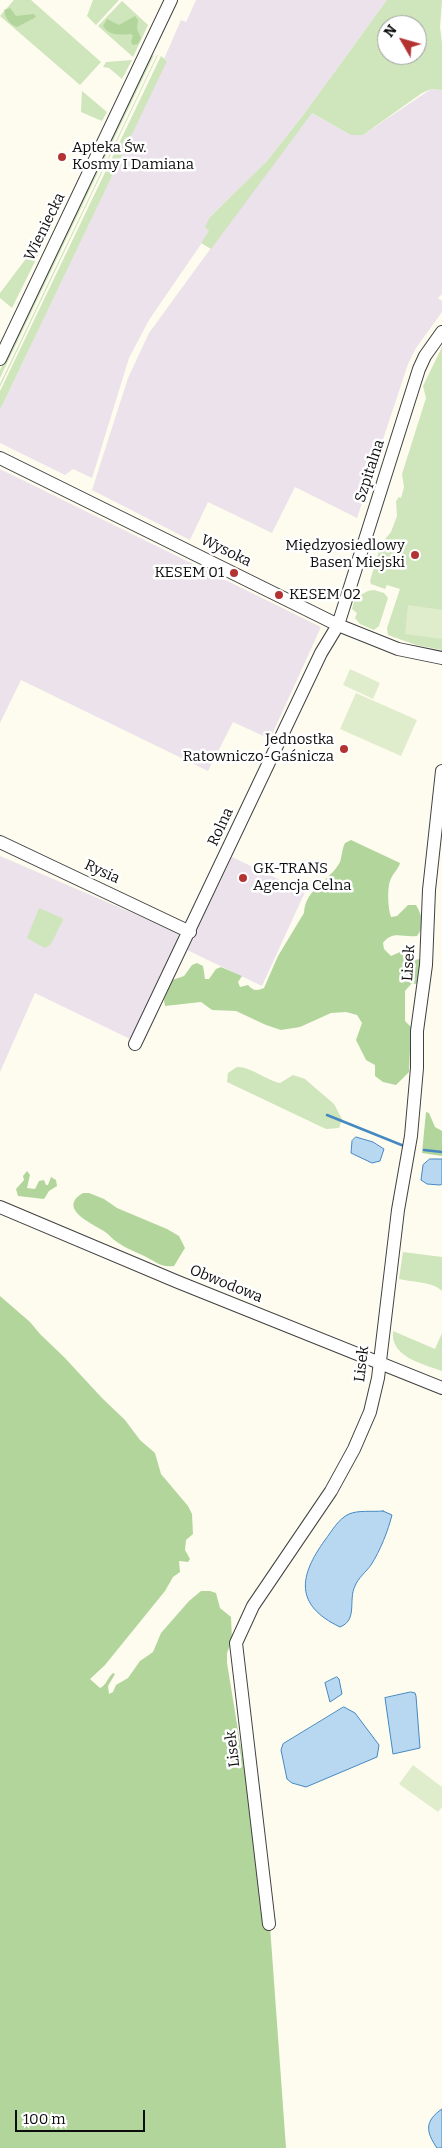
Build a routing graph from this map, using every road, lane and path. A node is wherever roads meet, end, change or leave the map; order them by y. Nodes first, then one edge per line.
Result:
1 (171, 0) edge
2 (442, 332) edge
3 (0, 359) edge
4 (0, 458) edge
5 (338, 625) junction
6 (442, 658) edge
7 (442, 771) edge
8 (0, 842) edge
9 (190, 932) junction
10 (135, 1044) dead end
11 (0, 1207) edge
12 (380, 1362) junction
13 (442, 1388) edge
14 (270, 1924) dead end

1 - 3 street, Wieniecka
2 - 5 street, Szpitalna
4 - 5 street, Wysoka
5 - 6 street, Wysoka
5 - 9 street, Rolna
7 - 12 street, Lisek
8 - 9 street, Rysia
9 - 10 street, Rolna
11 - 12 street, Obwodowa
12 - 13 street, Obwodowa
12 - 14 street, Lisek

